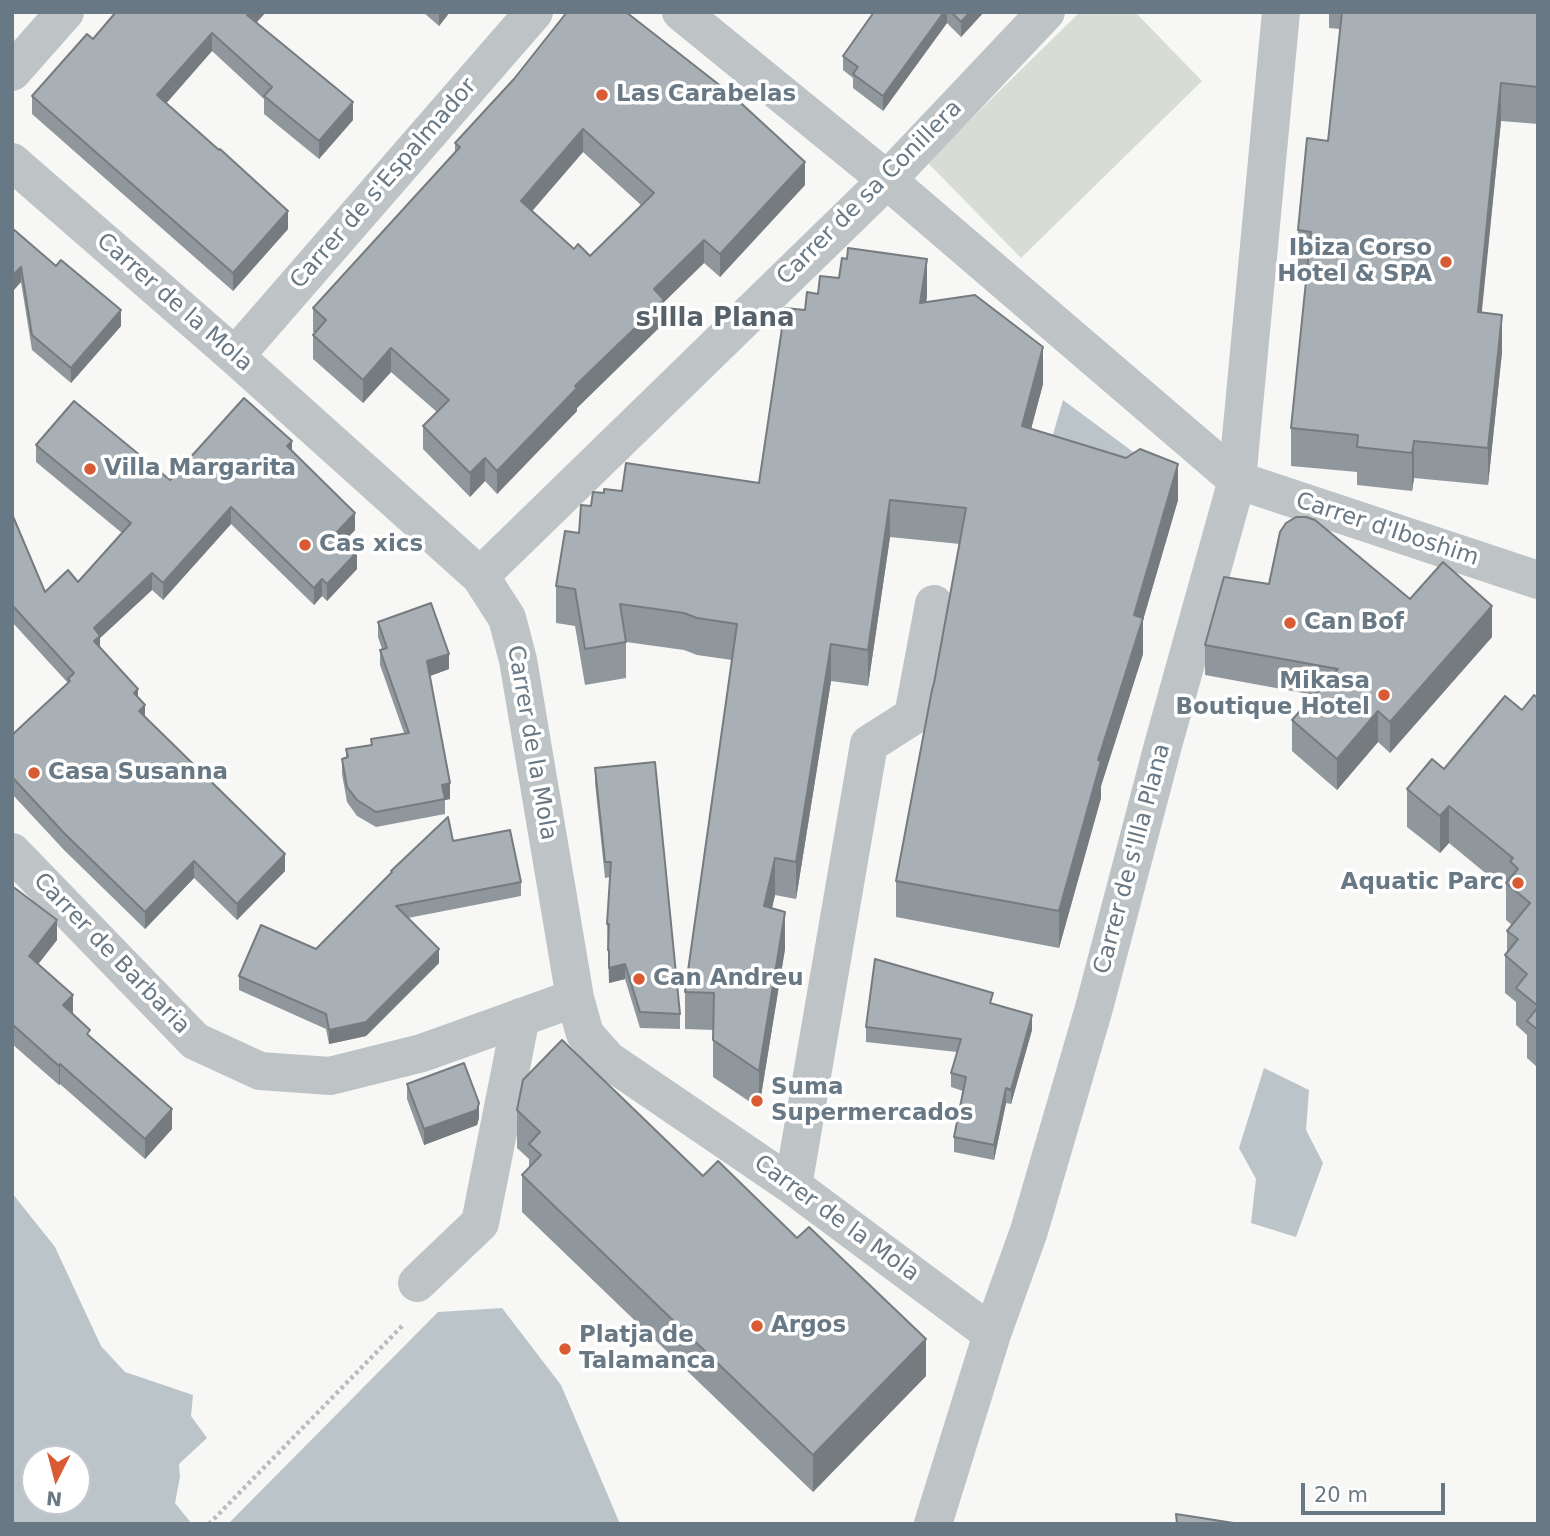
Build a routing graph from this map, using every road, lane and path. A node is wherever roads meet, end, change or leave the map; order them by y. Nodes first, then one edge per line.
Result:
1 (65, 12) edge
2 (534, 12) edge
3 (681, 12) edge
4 (1046, 12) edge
5 (1281, 12) edge
6 (12, 72) edge
7 (12, 162) edge
8 (887, 180) junction
9 (235, 356) junction
10 (1237, 480) junction
11 (480, 576) junction
12 (1538, 580) edge
13 (934, 604) dead end
14 (12, 852) edge
15 (575, 998) junction
16 (521, 1017) junction
17 (793, 1186) junction
18 (417, 1283) joint
19 (992, 1334) junction
20 (209, 1524) edge
21 (933, 1524) edge

1 - 6 street
2 - 9 street, Carrer de s'Espalmador
3 - 8 street
4 - 8 street, Carrer de sa Conillera
5 - 10 street, Carrer de s'Illa Plana
7 - 9 street, Carrer de la Mola
8 - 10 street
8 - 11 street, Carrer de sa Conillera
9 - 11 street, Carrer de la Mola
10 - 12 street, Carrer d'Iboshim
10 - 19 street, Carrer de s'Illa Plana
11 - 15 street, Carrer de la Mola
13 - 17 street
14 - 16 street, Carrer de Barbaria
15 - 16 street, Carrer de Barbaria
15 - 17 street, Carrer de la Mola
16 - 18 street
17 - 19 street, Carrer de la Mola
18 - 20 path
19 - 21 street, Carrer de s'Illa Plana

